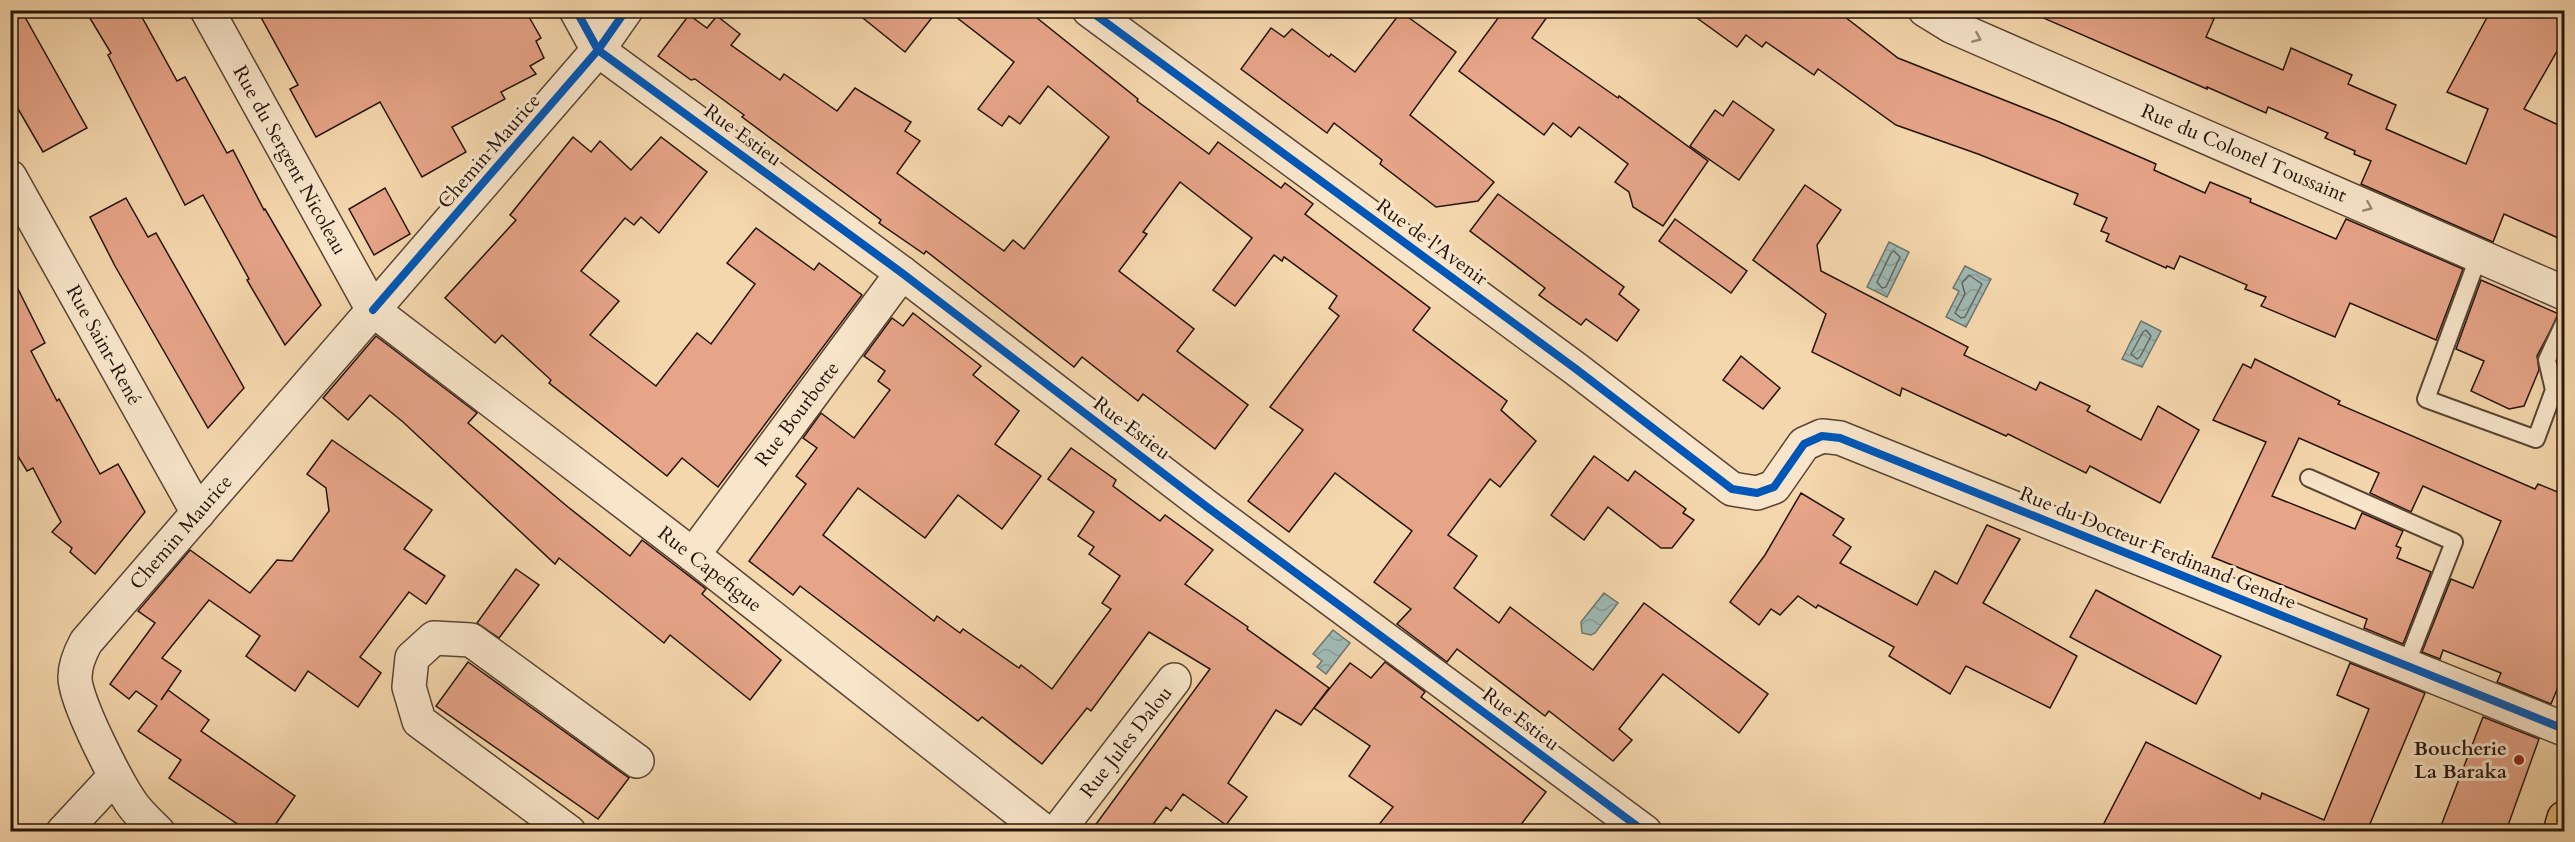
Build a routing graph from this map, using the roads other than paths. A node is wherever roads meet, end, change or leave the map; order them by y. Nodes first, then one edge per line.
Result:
1 (207, 10) edge
2 (576, 10) edge
3 (626, 10) edge
4 (1089, 10) edge
5 (1925, 10) edge
6 (598, 50) junction
7 (10, 177) edge
8 (2479, 255) junction
9 (902, 273) junction
10 (2565, 292) edge
11 (373, 310) junction
12 (2565, 323) edge
13 (2309, 478) dead end
14 (1757, 493) joint
15 (198, 513) junction
16 (693, 555) junction
17 (2406, 665) junction
18 (1174, 680) dead end
19 (2565, 729) edge
20 (637, 761) dead end
21 (115, 776) junction
22 (2565, 818) edge
23 (63, 831) edge
24 (158, 831) edge
25 (569, 831) edge
26 (1045, 831) edge
27 (1057, 831) edge
28 (1646, 831) edge
29 (2560, 831) edge

1 - 11 street, Rue du Sergent Nicoleau
2 - 6 street
3 - 6 street, Chemin Maurice
4 - 14 street, Rue de l'Avenir
5 -> 8 street, Rue du Colonel Toussaint
6 - 9 street, Rue Estieu
6 - 11 street, Chemin Maurice
7 - 15 street, Rue Saint-René
8 - 10 street, Rue du Colonel Toussaint
8 - 12 lane
9 - 16 street, Rue Bourbotte
9 - 28 street, Rue Estieu
11 - 15 street, Chemin Maurice
11 - 16 street, Rue Capefigue
13 - 17 lane
14 - 17 street, Rue du Docteur Ferdinand Gendre
15 - 21 street, Chemin Maurice
16 - 26 street, Rue Capefigue
17 - 19 street, Rue du Docteur Ferdinand Gendre
18 - 27 street, Rue Jules Dalou
20 - 25 street
21 - 23 street
21 - 24 street, Chemin Maurice
22 - 29 main road

